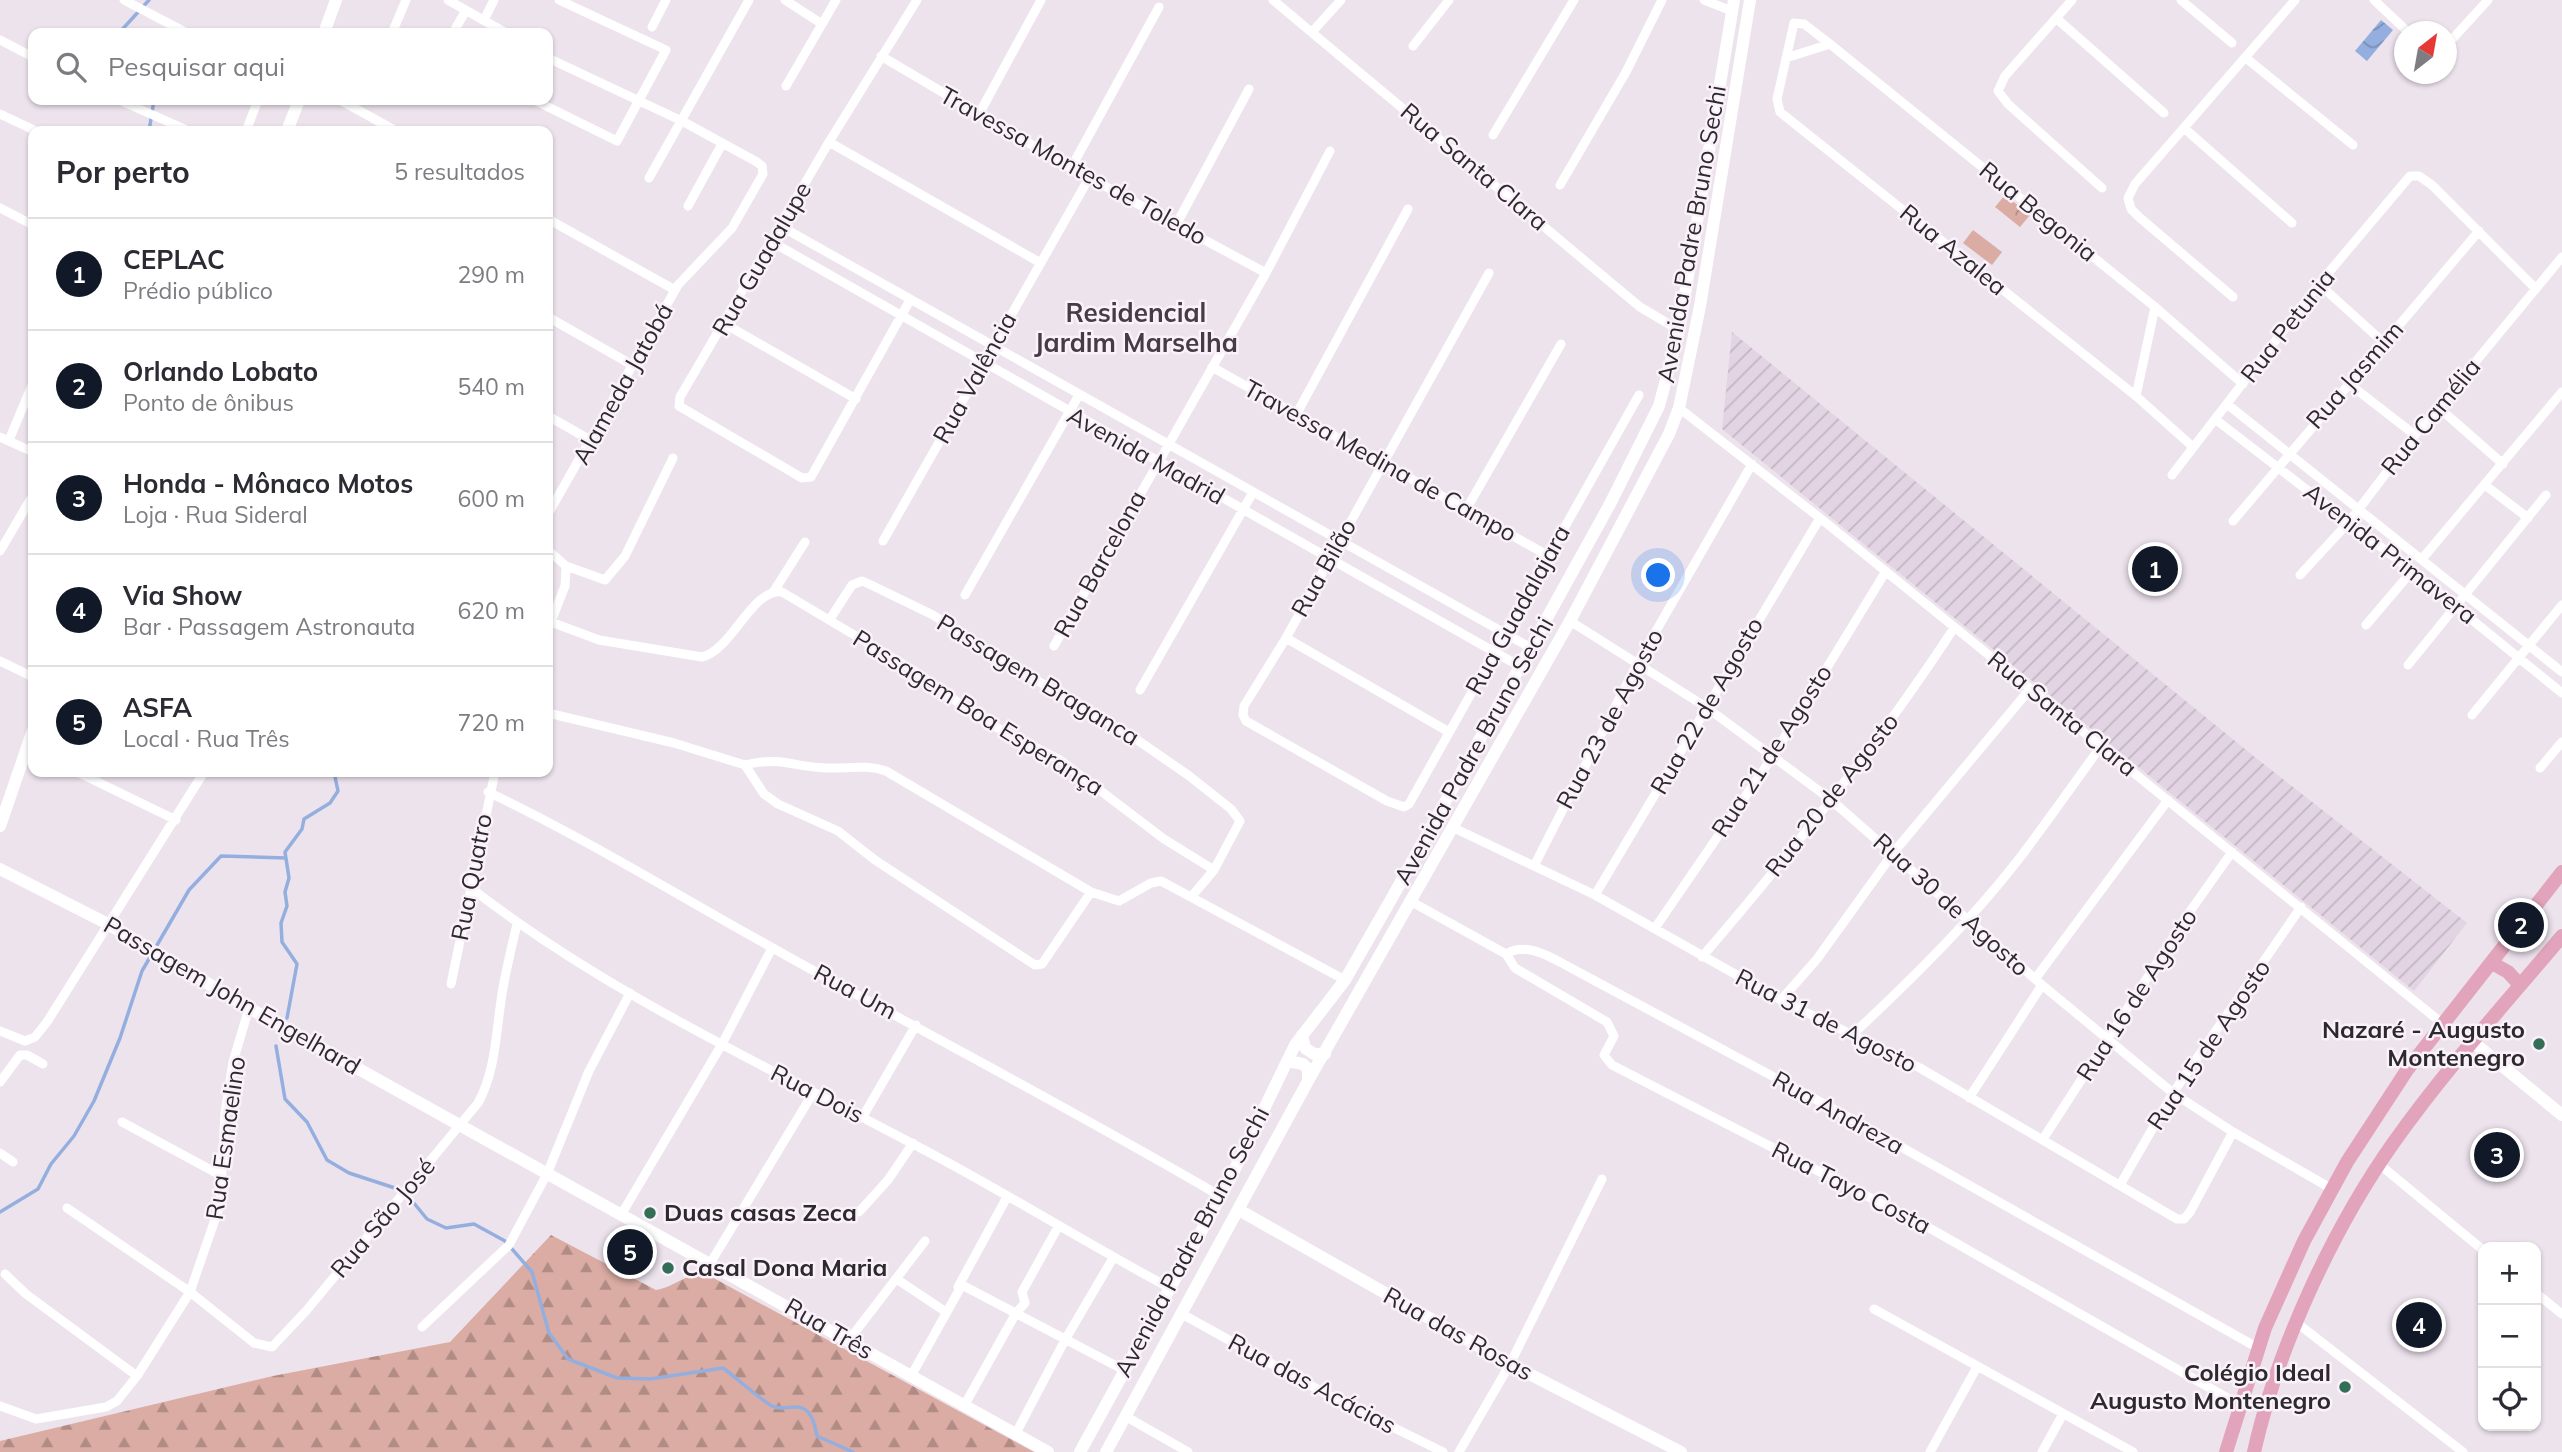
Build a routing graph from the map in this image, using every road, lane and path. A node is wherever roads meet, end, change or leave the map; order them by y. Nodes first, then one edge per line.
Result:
1 (124, 0) edge
2 (336, 0) edge
3 (406, 0) edge
4 (448, 0) edge
5 (494, 0) edge
6 (559, 0) edge
7 (666, 0) edge
8 (749, 0) edge
9 (785, 0) edge
10 (836, 0) edge
11 (917, 0) edge
12 (1041, 0) edge
13 (1273, 0) edge
14 (1340, 0) edge
15 (1449, 0) edge
16 (1574, 0) edge
17 (1662, 0) edge
18 (1704, 0) edge
19 (1750, 0) edge
20 (2072, 0) edge
21 (2181, 0) edge
22 (2295, 0) edge
23 (2375, 0) edge
24 (2488, 0) edge
25 (1733, 5) edge
26 (1159, 7) dead end
27 (466, 10) junction
28 (2056, 18) junction
29 (484, 20) junction
30 (2397, 21) edge
31 (822, 24) junction
32 (1792, 25) joint
33 (652, 27) dead end
34 (177, 28) edge
35 (326, 28) edge
36 (394, 28) edge
37 (456, 28) edge
38 (498, 28) edge
39 (1312, 32) junction
40 (2457, 34) edge
41 (0, 40) edge
42 (2232, 43) dead end
43 (1830, 44) junction
44 (1413, 46) dead end
45 (28, 54) edge
46 (881, 56) junction
47 (1786, 58) junction
48 (2246, 58) junction
49 (553, 60) edge
50 (786, 86) dead end
51 (1249, 89) dead end
52 (636, 100) junction
53 (130, 105) edge
54 (256, 105) edge
55 (297, 105) edge
56 (349, 105) edge
57 (544, 105) edge
58 (2164, 113) dead end
59 (0, 114) edge
60 (979, 114) junction
61 (682, 121) junction
62 (178, 126) edge
63 (248, 126) edge
64 (289, 126) edge
65 (387, 126) edge
66 (28, 127) edge
67 (2184, 128) junction
68 (1493, 135) dead end
69 (829, 142) junction
70 (722, 144) junction
71 (2353, 145) dead end
72 (1330, 151) dead end
73 (1071, 168) junction
74 (649, 178) dead end
75 (1089, 178) junction
76 (1560, 185) dead end
77 (2102, 188) dead end
78 (688, 206) dead end
79 (0, 208) edge
80 (1408, 209) dead end
81 (28, 222) edge
82 (553, 222) edge
83 (2292, 222) dead end
84 (1177, 225) junction
85 (782, 227) junction
86 (2479, 231) junction
87 (772, 242) junction
88 (2562, 257) edge
89 (1039, 262) junction
90 (1489, 272) dead end
91 (1266, 273) junction
92 (2319, 284) junction
93 (2536, 289) junction
94 (675, 290) junction
95 (2233, 298) dead end
96 (910, 300) junction
97 (2155, 307) junction
98 (901, 317) junction
99 (553, 320) edge
100 (725, 324) junction
101 (1679, 330) junction
102 (2383, 342) junction
103 (1561, 344) dead end
104 (993, 346) junction
105 (984, 365) junction
106 (634, 366) junction
107 (1212, 367) junction
108 (2348, 383) junction
109 (2243, 384) junction
110 (2562, 392) edge
111 (28, 393) edge
112 (1079, 395) junction
113 (1639, 395) dead end
114 (2136, 396) junction
115 (856, 399) junction
116 (2227, 404) junction
117 (2438, 407) junction
118 (1679, 408) junction
119 (1069, 413) junction
120 (1297, 413) junction
121 (553, 419) edge
122 (2215, 419) junction
123 (2414, 435) junction
124 (4, 439) edge
125 (592, 441) junction
126 (1166, 444) junction
127 (2193, 447) junction
128 (28, 450) edge
129 (2288, 453) junction
130 (673, 458) dead end
131 (1157, 461) junction
132 (1384, 462) junction
133 (1752, 464) junction
134 (2503, 464) junction
135 (2278, 466) junction
136 (2172, 475) dead end
137 (2486, 485) junction
138 (1252, 494) junction
139 (2546, 495) dead end
140 (28, 503) edge
141 (553, 506) edge
142 (1467, 508) junction
143 (1243, 510) junction
144 (2359, 510) junction
145 (1820, 518) junction
146 (2528, 518) junction
147 (2233, 521) dead end
148 (2349, 522) junction
149 (805, 541) dead end
150 (883, 541) dead end
151 (1337, 541) junction
152 (0, 551) edge
153 (553, 554) edge
154 (1548, 555) junction
155 (1328, 557) junction
156 (2421, 559) junction
157 (566, 566) junction
158 (1886, 571) junction
159 (2412, 571) junction
160 (2300, 575) dead end
161 (774, 591) junction
162 (964, 595) dead end
163 (2465, 595) junction
164 (553, 604) edge
165 (2562, 605) edge
166 (558, 607) junction
167 (2456, 607) junction
168 (553, 619) edge
169 (830, 619) junction
170 (1570, 621) junction
171 (2366, 625) dead end
172 (553, 627) edge
173 (1954, 628) junction
174 (1505, 634) junction
175 (1286, 638) junction
176 (1054, 646) dead end
177 (2529, 646) junction
178 (1531, 648) junction
179 (1494, 652) junction
180 (2520, 658) junction
181 (0, 661) edge
182 (1637, 664) junction
183 (2408, 665) dead end
184 (1521, 667) junction
185 (2562, 672) edge
186 (28, 675) edge
187 (2030, 689) junction
188 (1140, 690) dead end
189 (2562, 693) edge
190 (1706, 707) junction
191 (553, 714) edge
192 (2472, 715) dead end
193 (1450, 732) junction
194 (2562, 742) edge
195 (2101, 746) junction
196 (1773, 756) junction
197 (28, 758) edge
198 (746, 765) junction
199 (2540, 768) dead end
200 (87, 777) edge
201 (201, 777) edge
202 (493, 777) edge
203 (488, 792) junction
204 (1830, 799) junction
205 (2168, 800) junction
206 (1387, 801) joint
207 (176, 820) junction
208 (0, 826) edge
209 (1452, 827) junction
210 (1894, 852) junction
211 (2232, 852) junction
212 (1534, 866) junction
213 (0, 869) edge
214 (1214, 870) junction
215 (2562, 872) edge
216 (471, 888) junction
217 (1091, 892) junction
218 (1595, 895) junction
219 (1192, 896) junction
220 (1412, 902) junction
221 (2301, 907) junction
222 (1967, 918) junction
223 (108, 924) junction
224 (517, 924) junction
225 (1655, 928) junction
226 (2562, 936) edge
227 (772, 948) junction
228 (1506, 954) junction
229 (1702, 957) junction
230 (2492, 963) junction
231 (1345, 980) junction
232 (2038, 982) junction
233 (451, 984) dead end
234 (2519, 985) junction
235 (630, 993) junction
236 (1781, 1000) junction
237 (249, 1008) junction
238 (2443, 1024) junction
239 (916, 1025) junction
240 (0, 1031) edge
241 (1302, 1035) junction
242 (1852, 1035) junction
243 (2110, 1038) junction
244 (2473, 1042) junction
245 (722, 1044) junction
246 (1325, 1054) junction
247 (1287, 1061) junction
248 (43, 1064) dead end
249 (1308, 1081) junction
250 (0, 1082) edge
251 (813, 1093) junction
252 (2173, 1093) junction
253 (1969, 1098) junction
254 (2562, 1115) edge
255 (862, 1118) junction
256 (122, 1122) dead end
257 (462, 1126) junction
258 (2233, 1132) junction
259 (2043, 1139) junction
260 (913, 1143) junction
261 (0, 1153) edge
262 (13, 1162) dead end
263 (2379, 1164) junction
264 (547, 1174) junction
265 (222, 1176) junction
266 (1602, 1179) dead end
267 (2120, 1185) junction
268 (2332, 1189) junction
269 (1220, 1196) junction
270 (1007, 1197) junction
271 (66, 1208) dead end
272 (1239, 1210) junction
273 (859, 1212) dead end
274 (621, 1214) junction
275 (1059, 1227) junction
276 (925, 1241) dead end
277 (2478, 1246) edge
278 (1113, 1258) junction
279 (711, 1262) junction
280 (5, 1274) dead end
281 (898, 1280) junction
282 (958, 1287) junction
283 (1170, 1288) junction
284 (190, 1292) junction
285 (2541, 1297) edge
286 (1874, 1309) dead end
287 (946, 1312) junction
288 (1016, 1313) junction
289 (1182, 1314) junction
290 (2562, 1314) edge
291 (2297, 1323) junction
292 (422, 1327) dead end
293 (849, 1340) junction
294 (1065, 1340) junction
295 (2258, 1348) junction
296 (1510, 1363) junction
297 (1977, 1367) junction
298 (1124, 1370) junction
299 (911, 1376) junction
300 (137, 1377) junction
301 (2238, 1404) junction
302 (0, 1406) edge
303 (964, 1406) junction
304 (2063, 1414) junction
305 (1125, 1416) junction
306 (1015, 1435) junction
307 (1048, 1452) edge
308 (1080, 1452) edge
309 (1105, 1452) edge
310 (1188, 1452) edge
311 (1443, 1452) edge
312 (1459, 1452) edge
313 (1681, 1452) edge
314 (1930, 1452) edge
315 (2042, 1452) edge
316 (2133, 1452) edge
317 (2226, 1452) edge
318 (2254, 1452) edge
319 (2463, 1452) edge

1 - 34 street
2 - 35 main road
3 - 36 street
4 - 27 street
5 - 29 street
6 - 52 street
7 - 33 street
8 - 61 street
9 - 31 street
10 - 31 street
11 - 46 street, Rua Guadalupe
12 - 60 street
13 - 39 street, Rua Santa Clara
14 - 39 street
15 - 44 street
16 - 68 street
17 - 76 street
18 - 25 street
19 - 118 main road, Avenida Padre Bruno Sechi
20 - 28 street
21 - 42 street
22 - 48 street
23 - 30 street
24 - 40 street
25 - 101 main road, Avenida Padre Bruno Sechi
26 - 73 street
27 - 29 street
27 - 37 street
28 - 58 street
28 - 77 street
29 - 38 street
31 - 50 street
32 - 43 street, Rua Begonia
32 - 47 street, Rua Azalea
39 - 101 street, Rua Santa Clara
41 - 45 street
43 - 47 street
43 - 97 street, Rua Begonia
46 - 60 street, Travessa Montes de Toledo
46 - 69 street, Rua Guadalupe
47 - 114 street, Rua Azalea
48 - 67 street
48 - 71 street
49 - 52 street
51 - 84 street
52 - 57 street
52 - 61 street
53 - 62 street
54 - 63 street
55 - 64 main road
56 - 65 street
59 - 66 street
60 - 73 street, Travessa Montes de Toledo
61 - 70 street
61 - 74 street
67 - 83 street
67 - 95 street
69 - 85 street, Rua Guadalupe
69 - 89 street
70 - 78 street
70 - 94 street, Alameda Jatobá
72 - 91 street, Rua Barcelona
73 - 75 street, Travessa Montes de Toledo
75 - 84 street, Travessa Montes de Toledo
75 - 89 street, Rua Valência
79 - 81 street
80 - 120 street
82 - 94 street
84 - 91 street, Travessa Montes de Toledo
85 - 87 street, Rua Guadalupe
85 - 96 street, Avenida Madrid
86 - 92 street, Rua Petunia
86 - 93 street
86 - 102 street, Rua Jasmim
87 - 98 street, Avenida Madrid
87 - 100 street, Rua Guadalupe
88 - 93 street, Rua Camélia
89 - 104 street, Rua Valência
90 - 132 street, Rua Bilão
91 - 107 street, Rua Barcelona
92 - 102 street
92 - 109 street, Rua Petunia
93 - 117 street, Rua Camélia
94 - 106 street, Alameda Jatobá
96 - 98 street
96 - 104 street, Avenida Madrid
97 - 109 street, Rua Begonia
97 - 114 street
98 - 105 street, Avenida Madrid
98 - 115 street
99 - 106 street
100 - 115 street
100 - 115 street, Rua Guadalupe
101 - 178 main road, Avenida Padre Bruno Sechi
102 - 108 street, Rua Jasmim
103 - 142 street
104 - 105 street, Rua Valência
104 - 112 street, Avenida Madrid
105 - 119 street, Avenida Madrid
105 - 150 street, Rua Valência
106 - 125 street, Alameda Jatobá
107 - 120 street, Travessa Medina de Campo
107 - 126 street, Rua Barcelona
108 - 123 street
108 - 129 street, Rua Jasmim
109 - 116 street, Rua Petunia
110 - 134 street
111 - 124 street
112 - 119 street
112 - 126 street, Avenida Madrid
113 - 154 street, Rua Guadalajara
114 - 127 street, Rua Azalea
116 - 122 street, Rua Petunia
116 - 129 street, Avenida Primavera
117 - 123 street, Rua Camélia
117 - 134 street
118 - 133 street, Rua Santa Clara
118 - 170 main road, Avenida Padre Bruno Sechi
119 - 131 street, Avenida Madrid
119 - 162 street
120 - 132 street, Travessa Medina de Campo
121 - 125 street
122 - 127 street, Rua Petunia
122 - 135 street, Avenida Primavera
123 - 144 street, Rua Camélia
124 - 128 street
125 - 141 street, Alameda Jatobá
126 - 131 street, Rua Barcelona
126 - 138 street, Avenida Madrid
127 - 136 street, Rua Petunia
129 - 135 street, Rua Jasmim
129 - 144 street, Avenida Primavera
130 - 157 street
131 - 143 street, Avenida Madrid
131 - 176 street, Rua Barcelona
132 - 142 street, Travessa Medina de Campo
132 - 151 street, Rua Bilão
133 - 145 street, Rua Santa Clara
133 - 182 street, Rua 23 de Agosto
134 - 137 street
135 - 147 street, Rua Jasmim
135 - 148 street, Avenida Primavera
137 - 146 street
137 - 156 street
138 - 143 street
138 - 151 street, Avenida Madrid
139 - 146 street
140 - 152 street
142 - 154 street, Travessa Medina de Campo
143 - 155 street, Avenida Madrid
143 - 188 street
144 - 148 street, Rua Camélia
144 - 156 street, Avenida Primavera
145 - 158 street, Rua Santa Clara
145 - 190 street, Rua 22 de Agosto
146 - 163 street
148 - 159 street, Avenida Primavera
148 - 160 street, Rua Camélia
149 - 161 street
151 - 155 street, Rua Bilão
151 - 174 street, Avenida Madrid
153 - 157 street
154 - 174 street, Rua Guadalajara
155 - 175 street, Rua Bilão
155 - 179 street, Avenida Madrid
156 - 163 street, Avenida Primavera
157 - 166 street
158 - 173 street, Rua Santa Clara
158 - 196 street, Rua 21 de Agosto
159 - 167 street, Avenida Primavera
159 - 171 street
161 - 169 street, Passagem Boa Esperança
161 - 172 street
163 - 167 street
163 - 177 street, Avenida Primavera
164 - 166 street
165 - 177 street
166 - 168 street
167 - 180 street, Avenida Primavera
167 - 183 street
169 - 214 street, Passagem Boa Esperança
169 - 214 street, Passagem Braganca
170 - 182 street, Rua 30 de Agosto
170 - 209 main road, Avenida Padre Bruno Sechi
173 - 187 street, Rua Santa Clara
173 - 204 street, Rua 20 de Agosto
174 - 178 street, Avenida Madrid
174 - 179 street, Rua Guadalajara
175 - 193 street
175 - 206 street, Rua Bilão
177 - 180 street
177 - 185 street, Avenida Primavera
178 - 184 main road, Avenida Padre Bruno Sechi
179 - 184 street, Avenida Madrid
179 - 193 street, Rua Guadalajara
180 - 189 street, Avenida Primavera
180 - 192 street
181 - 186 street
182 - 190 street, Rua 30 de Agosto
182 - 212 street, Rua 23 de Agosto
184 - 231 main road, Avenida Padre Bruno Sechi
187 - 195 street, Rua Santa Clara
187 - 210 street
190 - 196 street, Rua 30 de Agosto
190 - 218 street, Rua 22 de Agosto
191 - 198 street
193 - 206 street, Rua Guadalajara
194 - 199 street
195 - 205 street, Rua Santa Clara
195 - 222 street
196 - 204 street, Rua 30 de Agosto
196 - 225 street, Rua 21 de Agosto
197 - 208 main road
198 - 217 street
198 - 217 street
200 - 207 street
201 - 207 street
202 - 203 street, Rua Quatro
203 - 216 street, Rua Quatro
203 - 227 street, Rua Um
204 - 210 street, Rua 30 de Agosto
204 - 229 street, Rua 20 de Agosto
205 - 211 street, Rua Santa Clara
205 - 232 street
207 - 223 street
209 - 212 street, Rua 31 de Agosto
209 - 220 main road, Avenida Padre Bruno Sechi
210 - 222 street, Rua 30 de Agosto
210 - 236 street
211 - 221 street, Rua Santa Clara
211 - 243 street, Rua 16 de Agosto
212 - 218 street, Rua 31 de Agosto
213 - 223 main road, Passagem John Engelhard
214 - 219 street
215 - 230 main road
216 - 224 street, Rua Dois
216 - 233 street, Rua Quatro
217 - 219 street
218 - 225 street, Rua 31 de Agosto
219 - 231 street
220 - 228 street
220 - 246 main road, Avenida Padre Bruno Sechi
221 - 238 street, Rua Santa Clara
221 - 252 street, Rua 15 de Agosto
222 - 232 street, Rua 30 de Agosto
222 - 242 street
223 - 237 main road, Passagem John Engelhard
223 - 240 street
224 - 235 street, Rua Dois
224 - 257 street, Rua São José
225 - 229 street, Rua 31 de Agosto
226 - 234 main road
227 - 239 street, Rua Um
227 - 245 street
228 - 295 street, Rua Andreza
228 - 301 street, Rua Tayo Costa
229 - 236 street, Rua 31 de Agosto
230 - 234 main road
230 - 238 main road
231 - 241 main road, Avenida Padre Bruno Sechi
232 - 243 street, Rua 30 de Agosto
232 - 253 street
234 - 244 main road
235 - 245 street, Rua Dois
235 - 264 street
236 - 242 street, Rua 31 de Agosto
237 - 257 main road, Passagem John Engelhard
237 - 265 street, Rua Esmaelino
238 - 268 main road
239 - 255 street
239 - 269 street, Rua Um
241 - 246 main road
241 - 247 main road, Avenida Padre Bruno Sechi
242 - 253 street, Rua 31 de Agosto
243 - 252 street, Rua 30 de Agosto
243 - 259 street, Rua 16 de Agosto
244 - 254 main road
244 - 263 main road
245 - 251 street, Rua Dois
245 - 274 street
246 - 249 main road, Avenida Padre Bruno Sechi
247 - 249 main road
247 - 269 main road, Avenida Padre Bruno Sechi
248 - 250 street
249 - 272 main road, Avenida Padre Bruno Sechi
251 - 255 street, Rua Dois
251 - 279 street
252 - 258 street, Rua 30 de Agosto
252 - 267 street, Rua 15 de Agosto
253 - 259 street, Rua 31 de Agosto
255 - 260 street, Rua Dois
256 - 265 street
257 - 264 main road, Rua Três
257 - 284 street, Rua São José
258 - 267 street, Rua 31 de Agosto
258 - 268 street, Rua 30 de Agosto
259 - 267 street, Rua 31 de Agosto
260 - 270 street, Rua Dois
260 - 273 street
261 - 262 street
263 - 277 street
263 - 291 main road
264 - 274 main road, Rua Três
264 - 292 street
265 - 284 street, Rua Esmaelino
266 - 296 street
268 - 295 main road
269 - 283 main road, Avenida Padre Bruno Sechi
270 - 275 street, Rua Dois
270 - 282 street
271 - 284 street
272 - 289 main road, Avenida Padre Bruno Sechi
272 - 296 main road, Rua das Rosas
274 - 279 main road, Rua Três
275 - 278 street, Rua Dois
275 - 288 street
276 - 281 street
278 - 283 street, Rua Dois
278 - 294 street
279 - 293 main road, Rua Três
280 - 300 street
281 - 287 street
281 - 293 street
282 - 287 street
282 - 288 street
283 - 298 main road, Avenida Padre Bruno Sechi
284 - 300 street, Rua Esmaelino
285 - 290 street
286 - 297 street
287 - 299 street
288 - 294 street
288 - 303 street
289 - 305 main road, Avenida Padre Bruno Sechi
289 - 311 street, Rua das Acácias
291 - 318 main road
291 - 319 street
293 - 299 main road, Rua Três
294 - 298 street
294 - 306 street
295 - 301 main road
296 - 312 street
296 - 313 main road, Rua das Rosas
297 - 304 street
297 - 314 street
298 - 308 main road, Avenida Padre Bruno Sechi
299 - 303 main road, Rua Três
300 - 302 street, Rua Esmaelino
301 - 317 main road
303 - 306 main road, Rua Três
304 - 315 street
304 - 316 street
305 - 309 main road, Avenida Padre Bruno Sechi
305 - 310 street
306 - 307 main road, Rua Três

